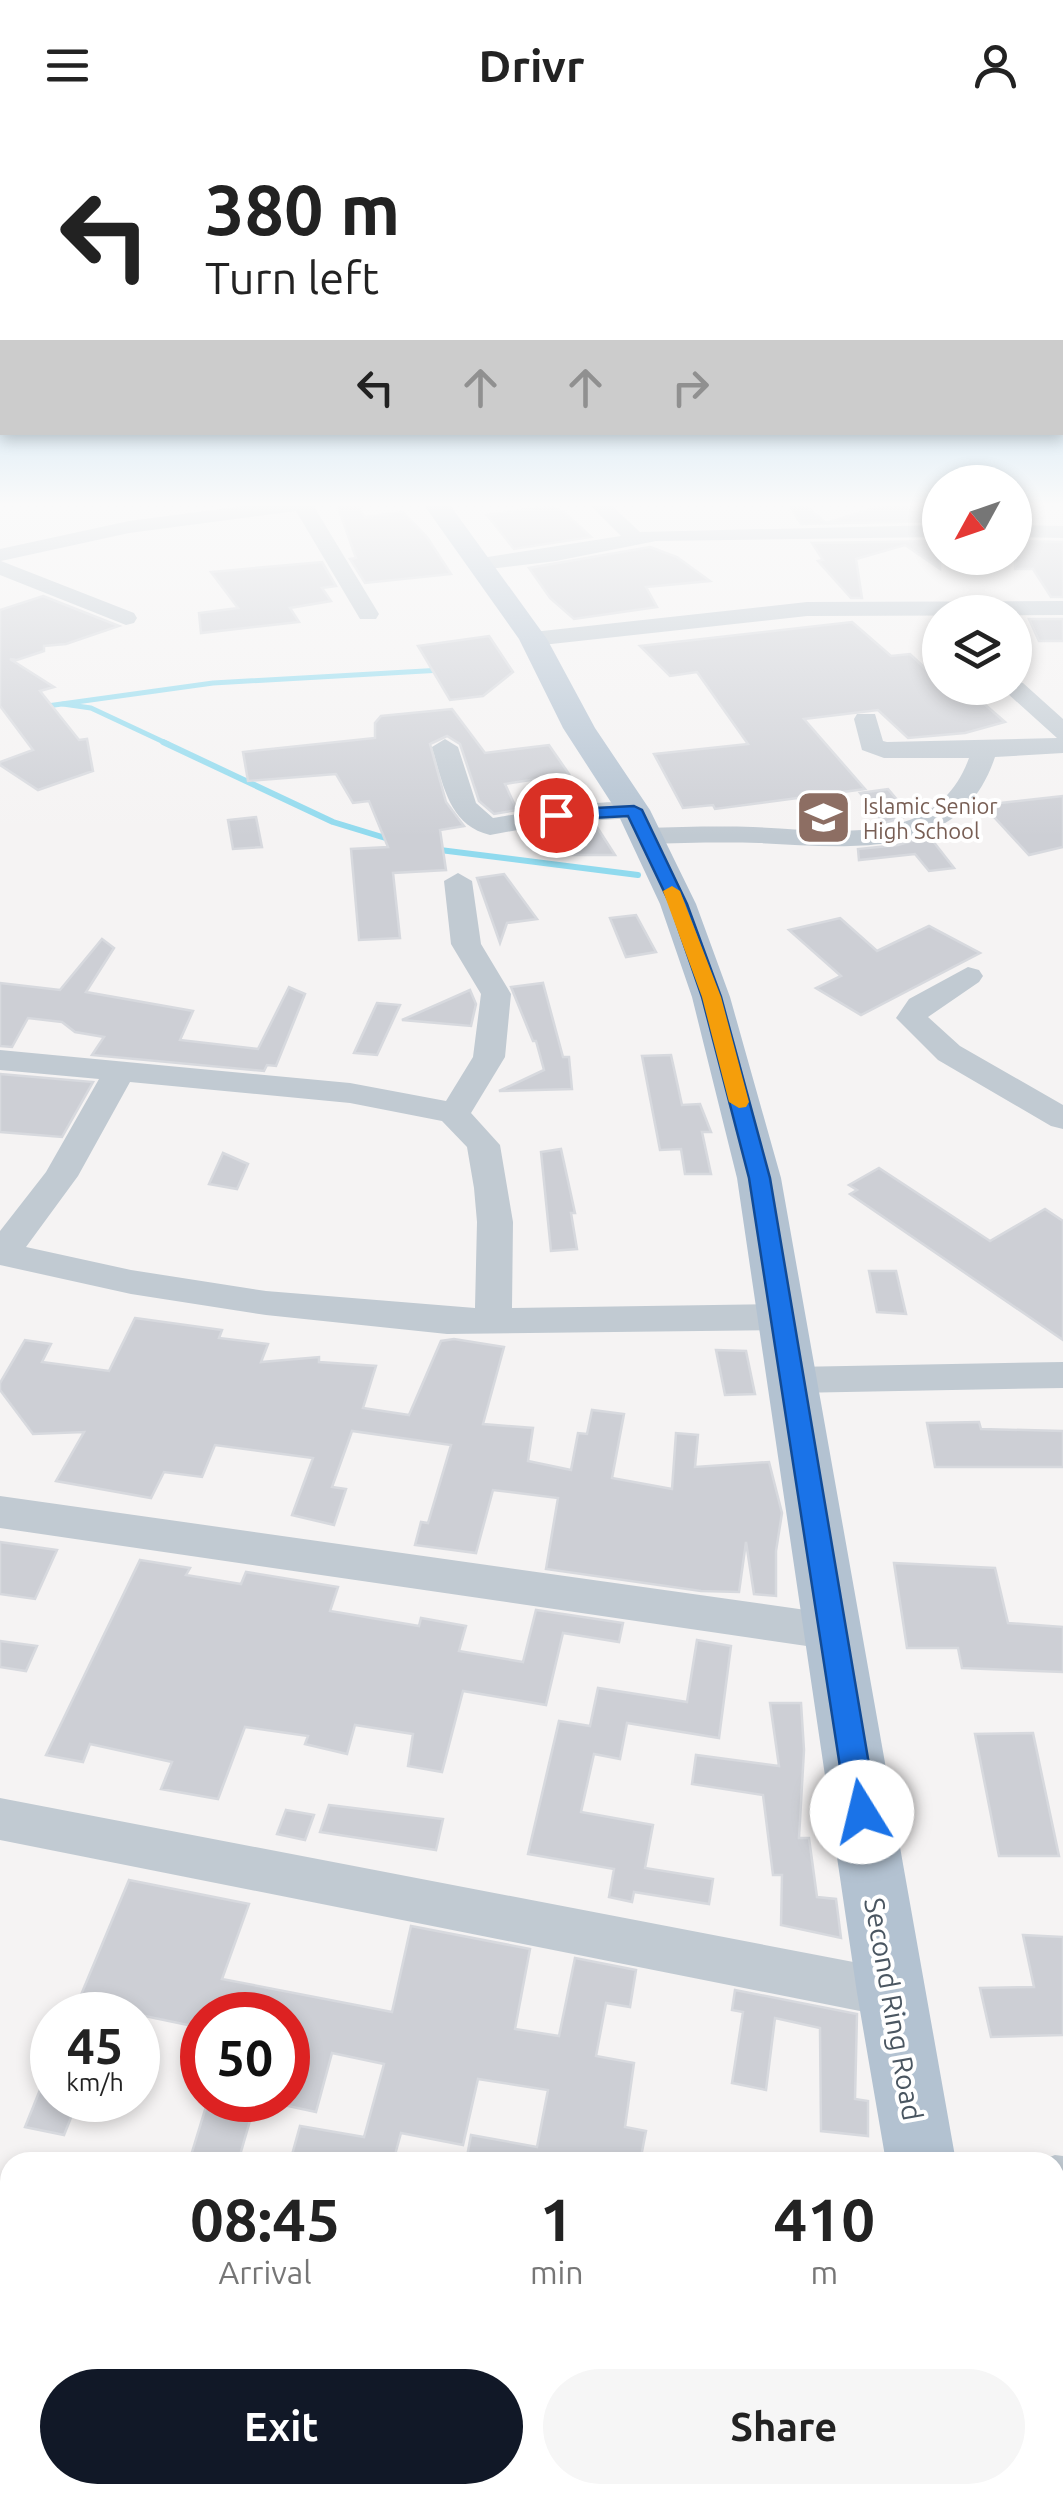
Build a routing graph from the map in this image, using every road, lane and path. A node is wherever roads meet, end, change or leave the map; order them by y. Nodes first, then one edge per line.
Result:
1 (120, 616) edge
2 (517, 616) edge
3 (746, 616) edge
4 (126, 618) dead end
5 (533, 639) junction
6 (1032, 694) edge
7 (1063, 698) edge
8 (1032, 703) edge
9 (866, 718) dead end
10 (1063, 732) edge
11 (1063, 745) edge
12 (446, 747) dead end
13 (984, 750) junction
14 (639, 823) junction
15 (458, 881) dead end
16 (968, 976) dead end
17 (0, 1060) edge
18 (119, 1072) junction
19 (454, 1114) junction
20 (1063, 1119) edge
21 (1, 1253) edge
22 (783, 1318) junction
23 (493, 1320) junction
24 (1063, 1375) edge
25 (793, 1380) junction
26 (0, 1512) edge
27 (834, 1632) junction
28 (0, 1819) edge
29 (890, 1993) junction
30 (919, 2152) edge

1 - 4 street
2 - 5 main road, Second Ring Road
3 - 5 street
5 - 14 main road, Second Ring Road
6 - 7 street
8 - 10 street
9 - 13 street
11 - 13 street
12 - 14 street
13 - 14 street
14 - 22 main road, Second Ring Road
15 - 19 street
16 - 20 street
17 - 18 street
18 - 19 street
18 - 21 street
19 - 23 street
21 - 23 street
22 - 23 street
22 - 25 main road, Second Ring Road
24 - 25 street
25 - 27 main road, Second Ring Road
26 - 27 street
27 - 29 main road, Second Ring Road
28 - 29 street
29 - 30 main road, Second Ring Road

